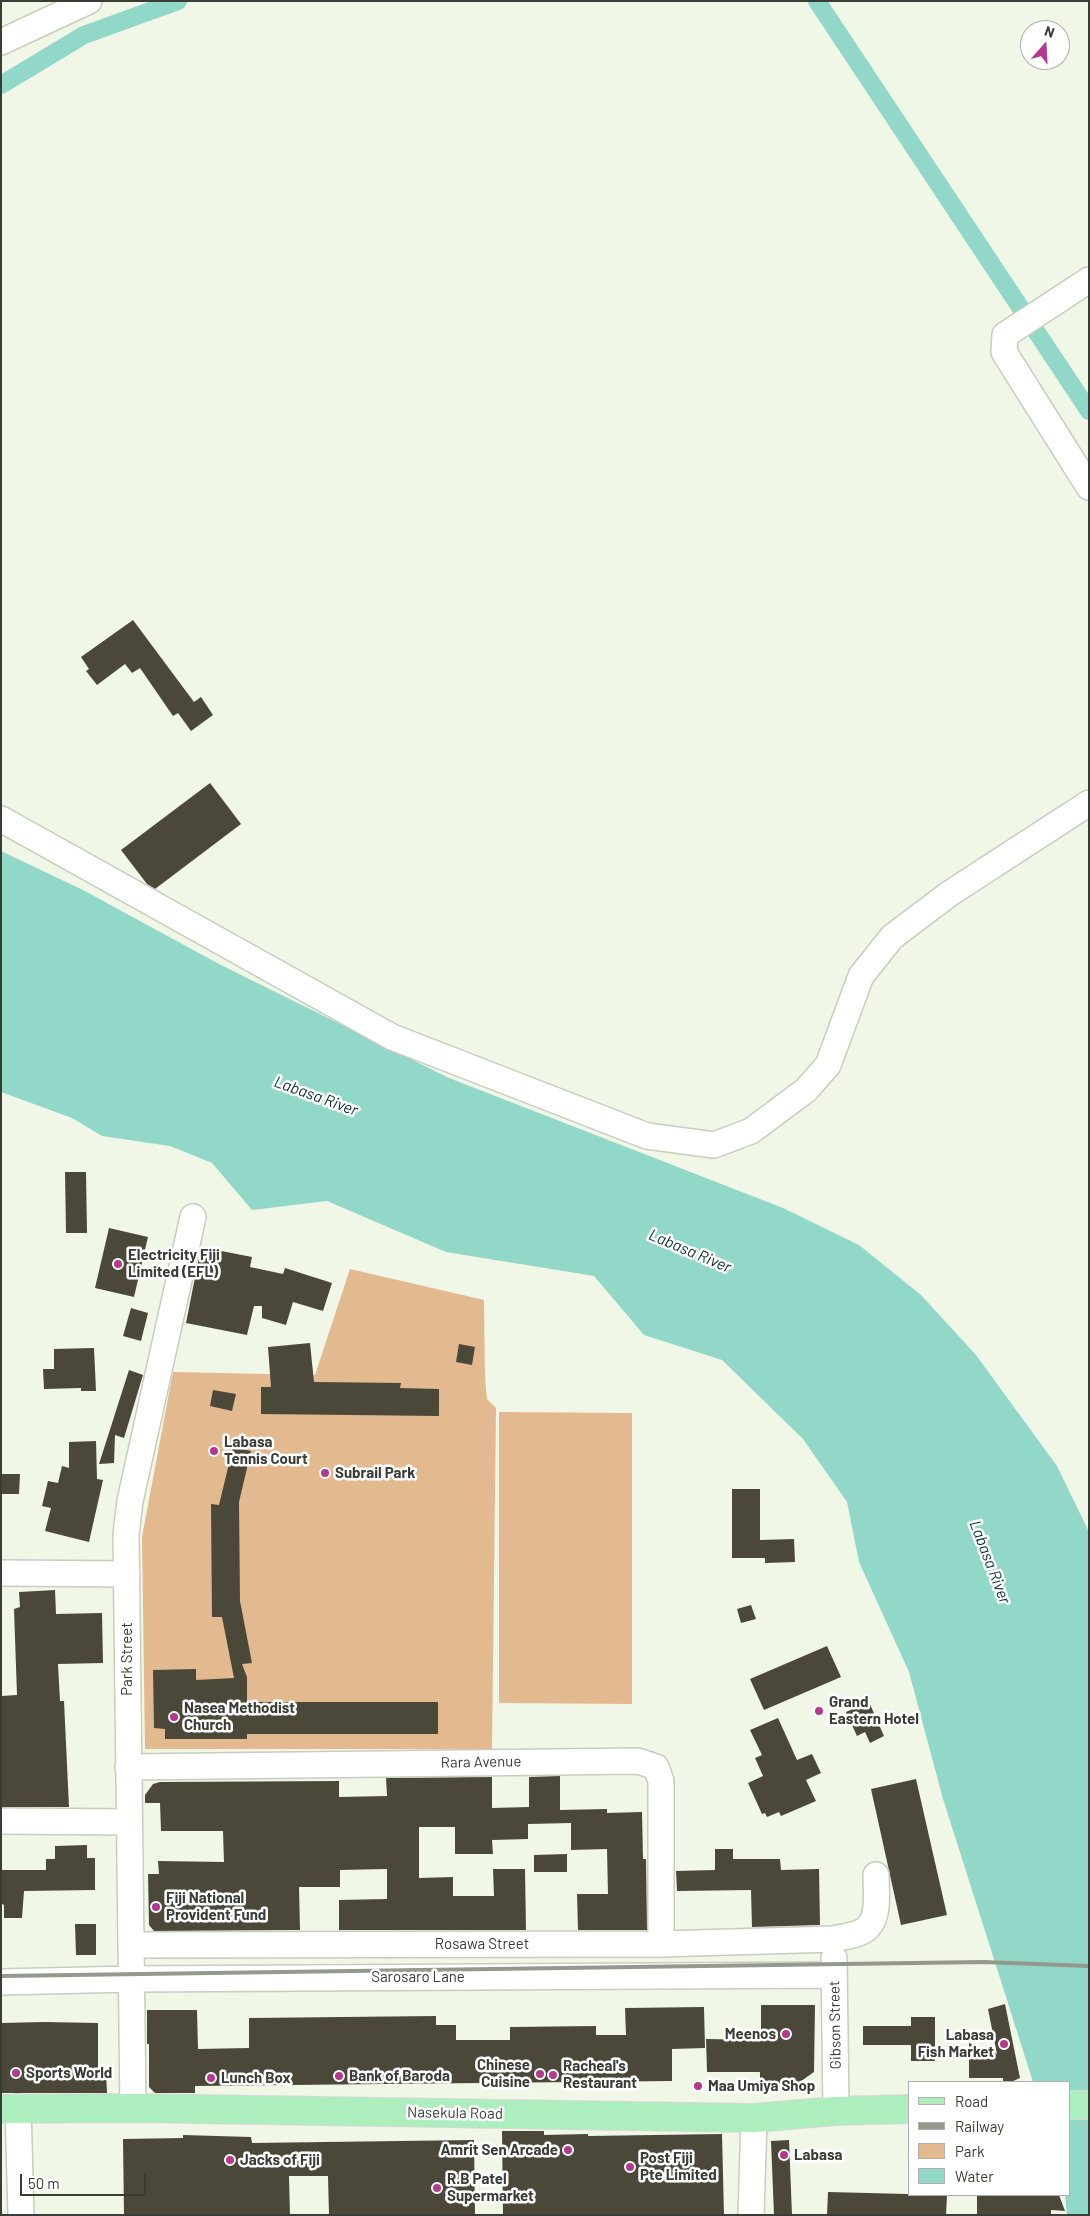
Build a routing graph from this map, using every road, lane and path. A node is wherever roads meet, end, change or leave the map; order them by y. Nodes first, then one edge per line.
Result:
1 (90, 1) edge
2 (1, 42) edge
3 (1089, 280) edge
4 (1089, 487) edge
5 (1089, 803) edge
6 (1, 819) edge
7 (193, 1217) dead end
8 (1, 1573) edge
9 (127, 1574) junction
10 (128, 1767) junction
11 (1, 1821) edge
12 (129, 1822) junction
13 (876, 1875) dead end
14 (834, 1939) junction
15 (661, 1944) junction
16 (131, 1945) junction
17 (834, 1975) junction
18 (131, 1979) junction
19 (1, 1982) edge
20 (1070, 2105) edge
21 (1089, 2105) edge
22 (9, 2108) edge
23 (133, 2108) junction
24 (908, 2109) edge
25 (836, 2111) junction
26 (754, 2118) junction
27 (21, 2215) edge
28 (751, 2215) edge

1 - 2 street
3 - 4 street
5 - 6 street
7 - 9 street, Park Street
8 - 9 street
9 - 10 street, Park Street
10 - 12 street, Park Street
10 - 15 street, Rara Avenue
11 - 12 street
12 - 16 street, Park Street
13 - 14 street, Rosawa Street
14 - 15 street, Rosawa Street
14 - 17 street, Gibson Street
15 - 16 street, Rosawa Street
16 - 18 street, Park Street
17 - 18 street, Sarosaro Lane
17 - 25 street, Gibson Street
18 - 19 street, Sarosaro Lane
18 - 23 street, Park Street
20 - 21 main road
22 - 23 main road, Nasekula Road
22 - 27 street
23 - 26 main road, Nasekula Road
24 - 25 main road, Nasekula Road
25 - 26 main road, Nasekula Road
26 - 28 street

